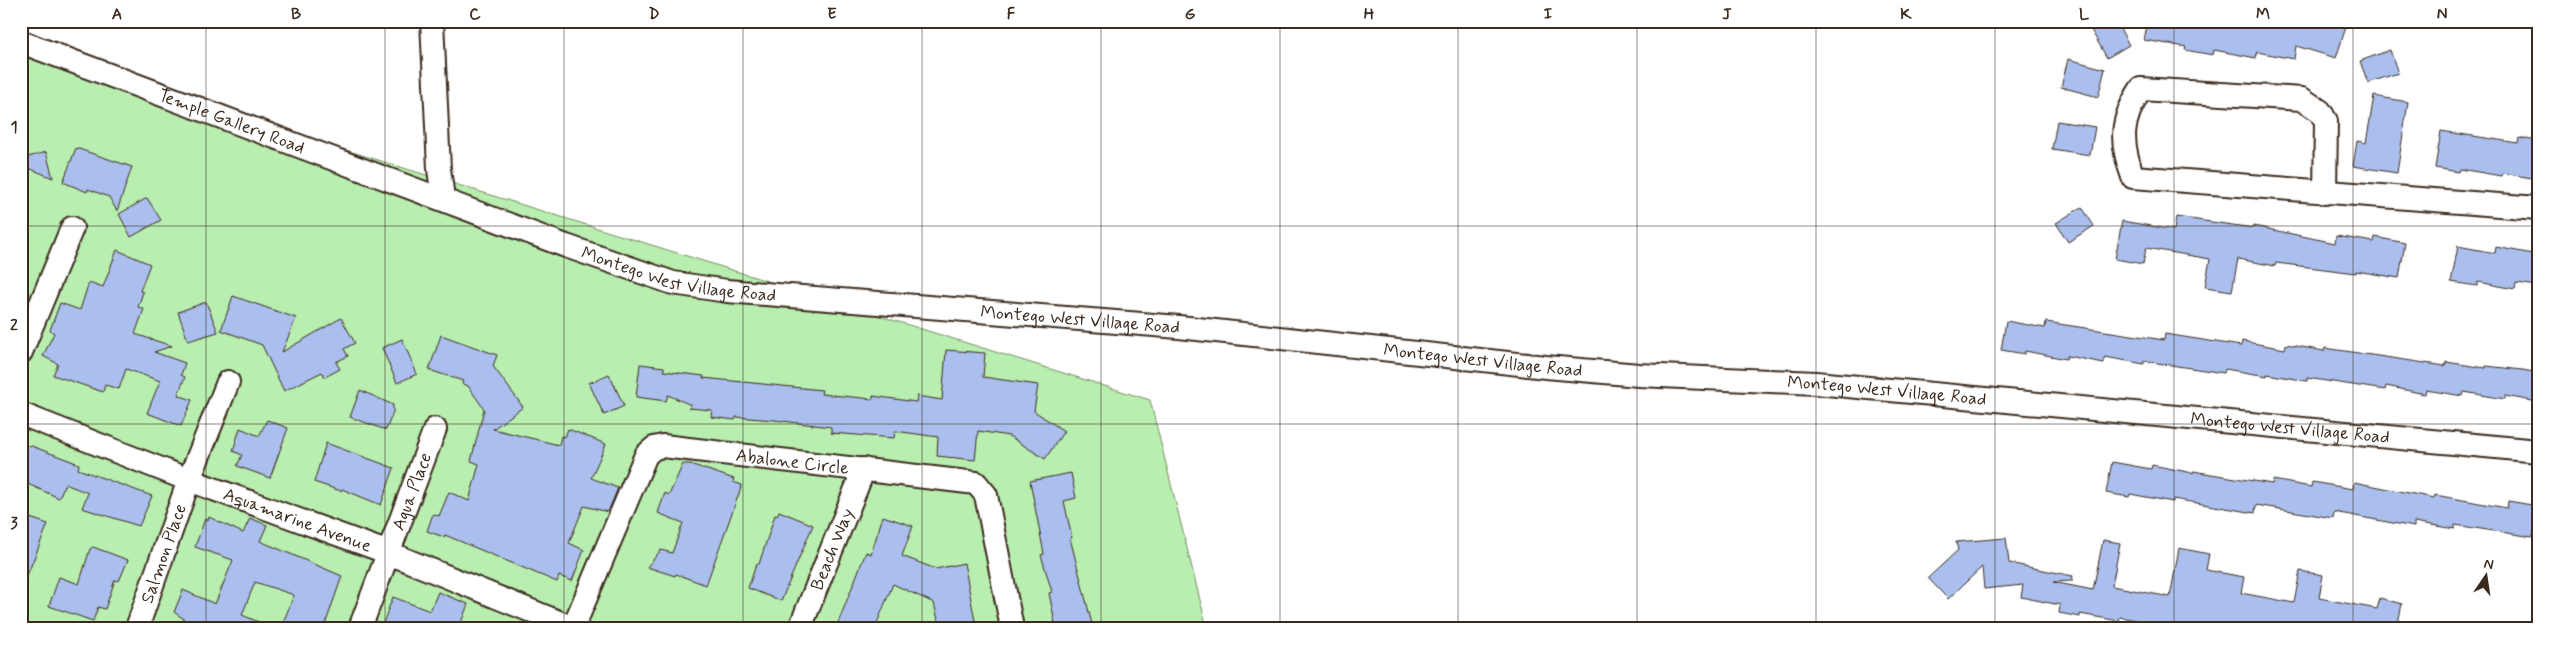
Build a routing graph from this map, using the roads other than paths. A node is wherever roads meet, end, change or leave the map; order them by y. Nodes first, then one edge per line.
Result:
1 (432, 21) edge
2 (21, 42) edge
3 (2325, 193) junction
4 (443, 198) junction
5 (2538, 208) edge
6 (72, 228) dead end
7 (21, 352) edge
8 (228, 382) dead end
9 (21, 414) edge
10 (436, 429) dead end
11 (2538, 451) edge
12 (864, 469) junction
13 (189, 480) junction
14 (389, 553) junction
15 (137, 628) edge
16 (360, 628) edge
17 (573, 628) edge
18 (800, 628) edge
19 (1012, 628) edge

1 - 4 street
2 - 4 street, Temple Gallery Road
3 - 3 street
3 - 5 street
4 - 11 street, Montego West Village Road
6 - 7 street
8 - 13 street, Salmon Place
9 - 13 street, Aquamarine Avenue
10 - 14 street, Agua Place
12 - 17 street, Abalone Circle
12 - 18 street, Beach Way
12 - 19 street, Abalone Circle
13 - 14 street, Aquamarine Avenue
13 - 15 street, Salmon Place
14 - 16 street, Agua Place
14 - 17 street, Aquamarine Avenue

